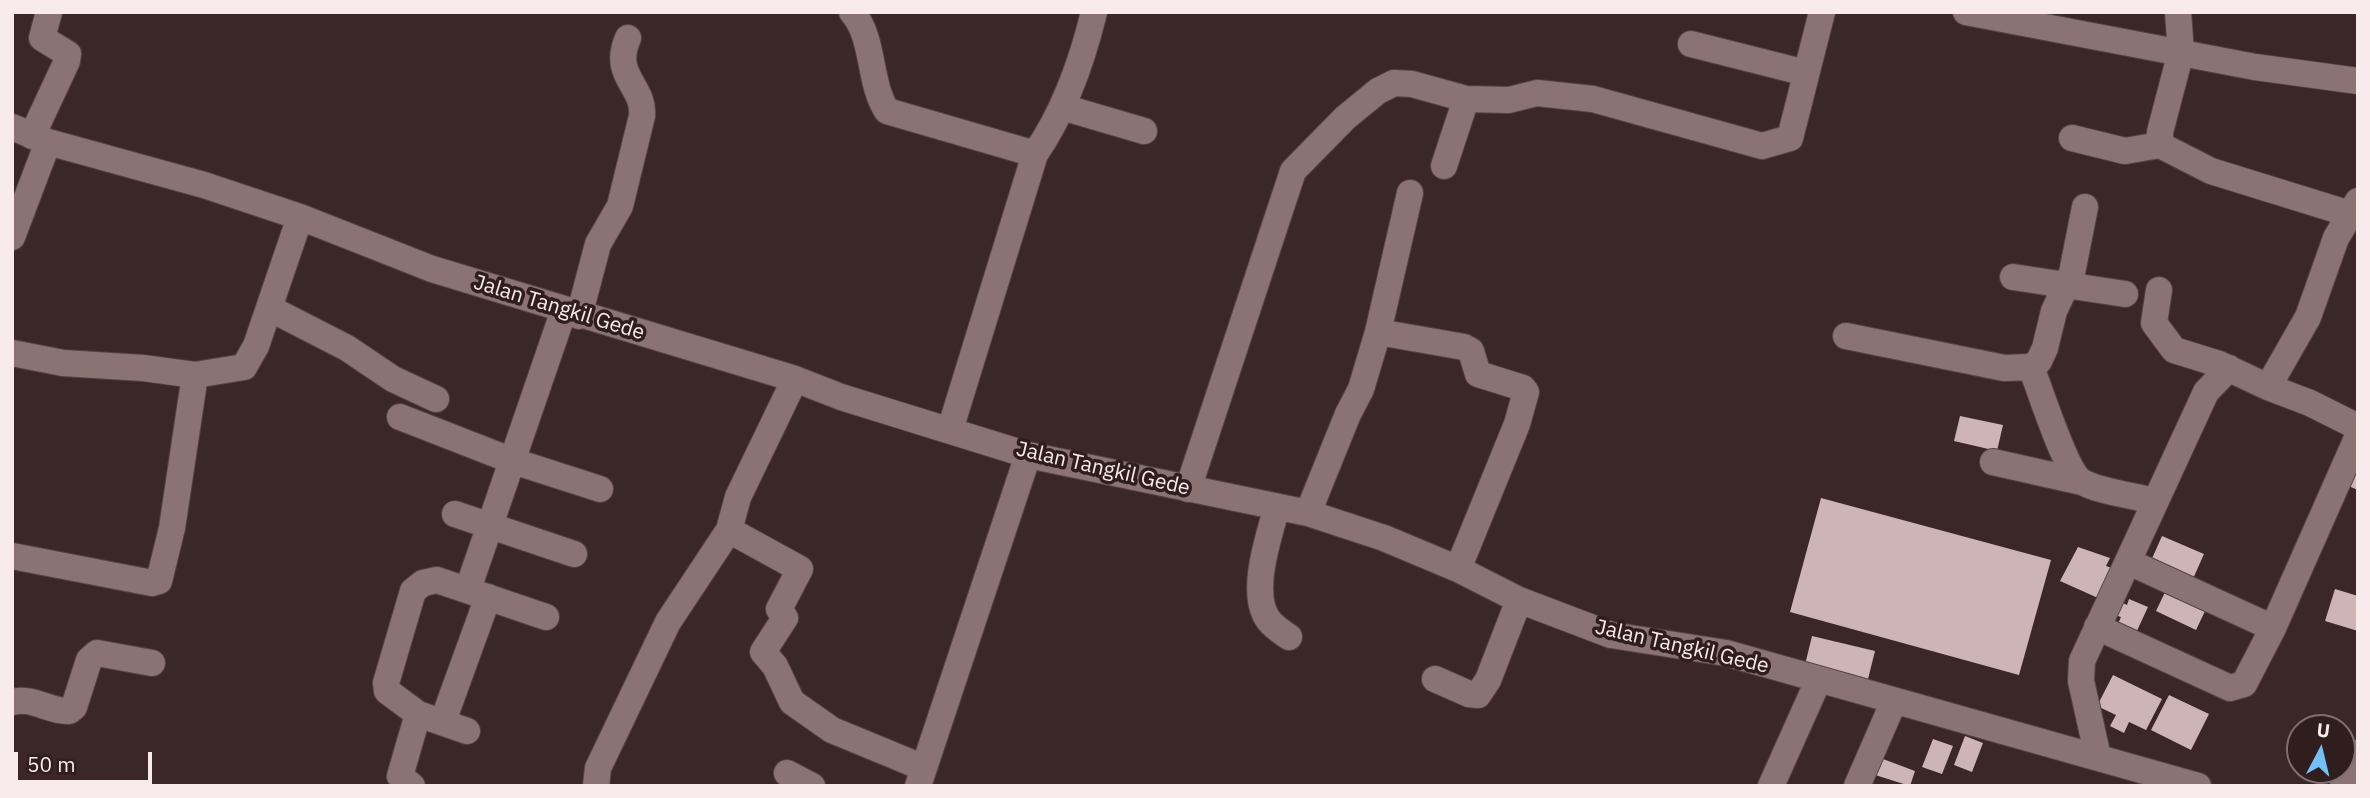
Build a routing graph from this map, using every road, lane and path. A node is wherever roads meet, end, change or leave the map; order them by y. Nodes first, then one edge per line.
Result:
1 (49, 12) edge
2 (852, 12) edge
3 (1094, 12) edge
4 (1822, 12) edge
5 (1966, 12) edge
6 (2178, 12) edge
7 (628, 38) dead end
8 (1692, 44) dead end
9 (2181, 52) junction
10 (1806, 73) junction
11 (2358, 81) edge
12 (1466, 100) junction
13 (1062, 107) junction
14 (1144, 131) dead end
15 (31, 135) edge
16 (2072, 138) dead end
17 (2160, 145) junction
18 (1035, 154) junction
19 (1444, 166) dead end
20 (1410, 193) dead end
21 (2085, 207) dead end
22 (2354, 207) edge
23 (300, 217) junction
24 (12, 237) edge
25 (2013, 277) dead end
26 (2067, 288) junction
27 (2159, 290) dead end
28 (2125, 294) dead end
29 (269, 308) junction
30 (571, 313) junction
31 (1378, 332) junction
32 (1846, 336) dead end
33 (12, 353) edge
34 (2031, 367) junction
35 (2229, 368) junction
36 (195, 375) junction
37 (795, 379) junction
38 (2268, 387) junction
39 (436, 399) dead end
40 (400, 417) dead end
41 (950, 430) junction
42 (2358, 433) edge
43 (1028, 455) junction
44 (513, 461) junction
45 (1993, 462) dead end
46 (2082, 482) junction
47 (600, 489) dead end
48 (1188, 489) junction
49 (2154, 501) junction
50 (1277, 507) junction
51 (1308, 513) junction
52 (455, 514) dead end
53 (489, 525) junction
54 (729, 530) junction
55 (574, 554) dead end
56 (12, 556) edge
57 (2129, 562) junction
58 (1458, 569) junction
59 (478, 593) junction
60 (1518, 600) junction
61 (546, 617) dead end
62 (2097, 627) junction
63 (2273, 628) junction
64 (1289, 637) dead end
65 (152, 663) dead end
66 (1435, 679) dead end
67 (1818, 681) junction
68 (1894, 701) junction
69 (12, 702) edge
70 (430, 717) junction
71 (467, 731) dead end
72 (2358, 753) edge
73 (2098, 757) junction
74 (921, 777) edge
75 (412, 786) edge
76 (596, 786) edge
77 (1771, 786) edge
78 (1857, 786) edge
79 (2198, 786) edge
80 (2343, 786) edge

1 - 15 street
2 - 18 street
3 - 13 street
4 - 10 street
5 - 9 street
6 - 9 street
7 - 30 street
8 - 10 street
9 - 11 street
9 - 17 street
10 - 12 street
12 - 19 street
12 - 48 street
13 - 14 street
13 - 18 street
15 - 23 street, Jalan Tangkil Gede
15 - 24 street
16 - 17 street
17 - 22 street
18 - 41 street
20 - 31 street
21 - 26 street
22 - 38 street
23 - 29 street
23 - 30 street, Jalan Tangkil Gede
25 - 26 street
26 - 28 street
26 - 34 street
27 - 35 street
29 - 36 street
29 - 39 street
30 - 37 street, Jalan Tangkil Gede
30 - 44 street
31 - 51 street
31 - 58 street
32 - 34 street
33 - 36 street
34 - 46 street
35 - 38 street
35 - 49 street
36 - 56 street
37 - 41 street, Jalan Tangkil Gede
37 - 54 street
38 - 42 street
40 - 44 street
41 - 43 street, Jalan Tangkil Gede
42 - 63 street
43 - 48 street, Jalan Tangkil Gede
43 - 74 street
44 - 47 street
44 - 53 street
45 - 46 street
46 - 49 street
48 - 50 street, Jalan Tangkil Gede
49 - 57 street
50 - 51 street, Jalan Tangkil Gede
50 - 64 street
51 - 58 street, Jalan Tangkil Gede
52 - 53 street
53 - 55 street
53 - 59 street
54 - 74 street
54 - 76 street
57 - 62 street
57 - 63 street
58 - 60 street, Jalan Tangkil Gede
59 - 61 street
59 - 70 street
59 - 70 street
60 - 66 street
60 - 67 street, Jalan Tangkil Gede
62 - 63 street
62 - 73 street
65 - 69 street
67 - 68 street, Jalan Tangkil Gede
67 - 77 street
68 - 73 street, Jalan Tangkil Gede
68 - 78 street
70 - 71 street
70 - 75 street
72 - 80 street
73 - 79 street, Jalan Tangkil Gede

